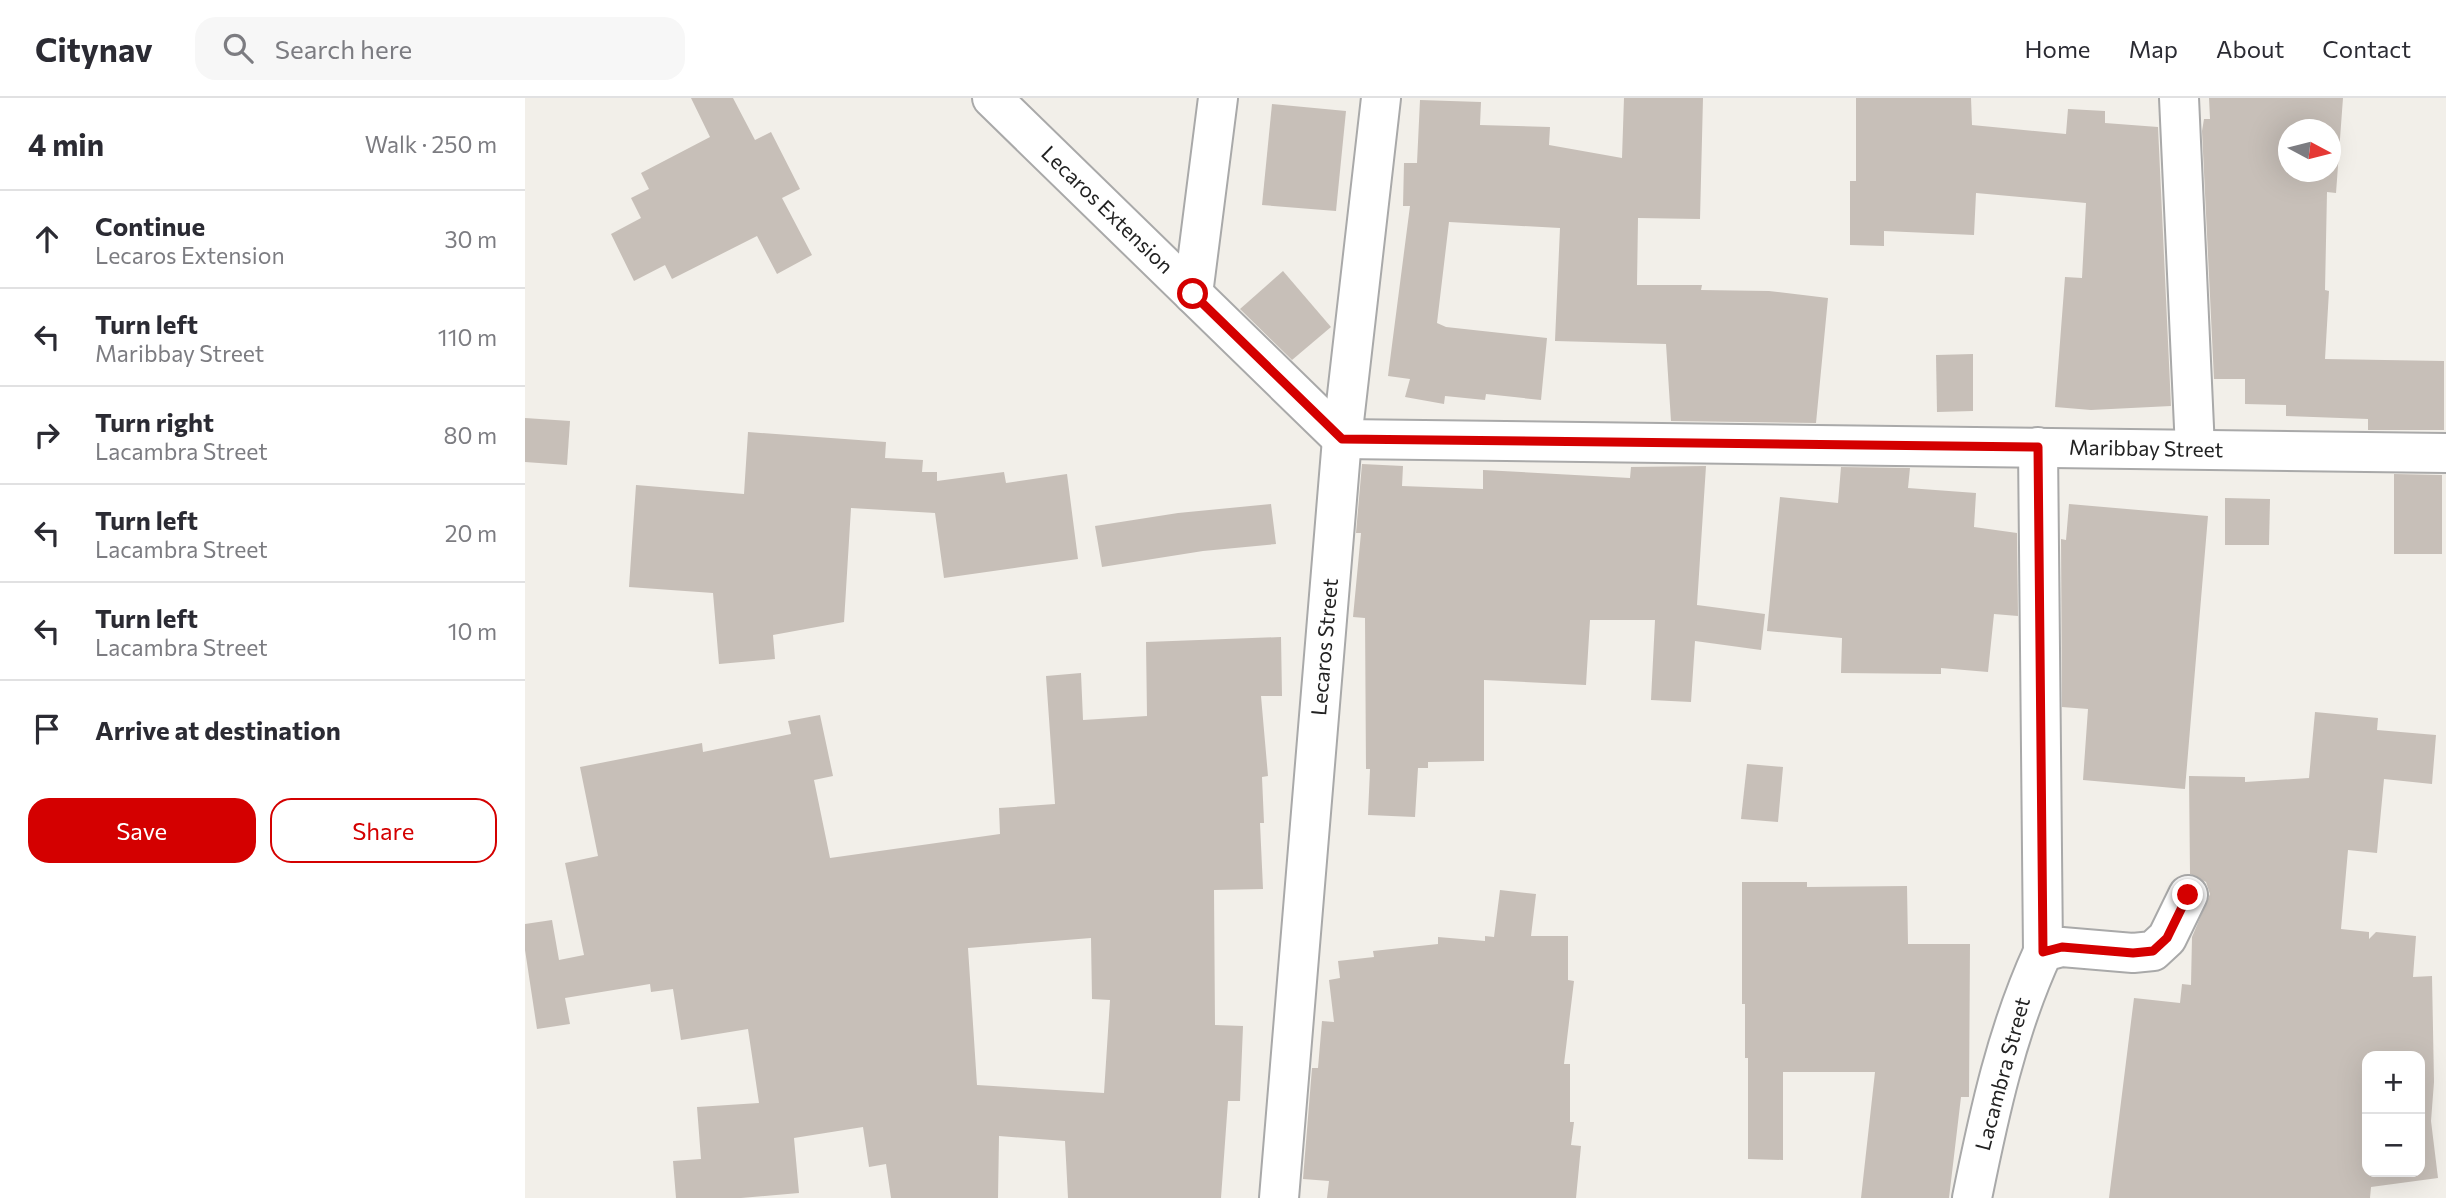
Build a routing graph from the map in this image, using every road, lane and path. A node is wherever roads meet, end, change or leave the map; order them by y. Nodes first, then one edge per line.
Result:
1 (992, 98) edge
2 (1218, 98) edge
3 (1381, 98) edge
4 (2179, 98) edge
5 (1193, 294) junction
6 (1342, 439) junction
7 (2038, 447) junction
8 (2195, 449) junction
9 (2446, 453) edge
10 (2188, 895) dead end
11 (2043, 952) junction
12 (1279, 1198) edge
13 (1972, 1198) edge

1 - 5 street, Lecaros Extension
2 - 5 street
3 - 6 street, Lecaros Street
4 - 8 street
5 - 6 street, Lecaros Extension
6 - 7 street, Maribbay Street
6 - 12 street, Lecaros Street
7 - 8 street, Maribbay Street
7 - 11 street, Lacambra Street
8 - 9 street, Maribbay Street
10 - 11 street
11 - 13 street, Lacambra Street

